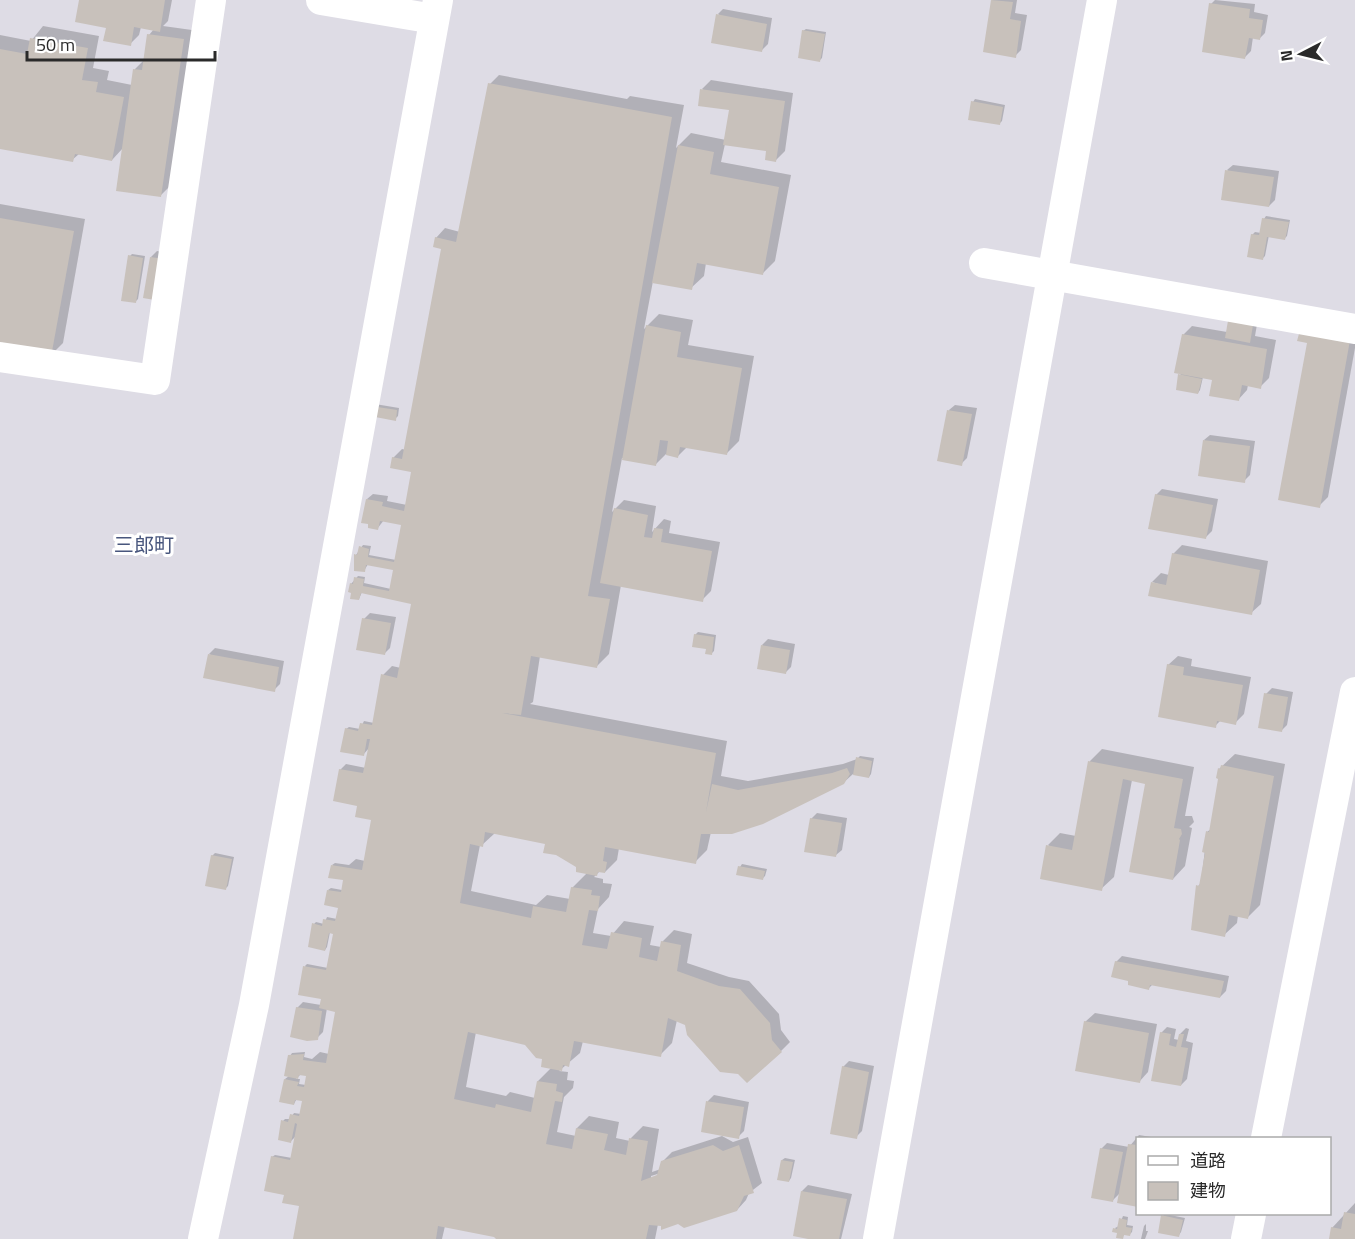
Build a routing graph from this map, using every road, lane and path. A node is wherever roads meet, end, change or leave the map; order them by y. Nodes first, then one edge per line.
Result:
1 (211, 0) edge
2 (321, 0) edge
3 (1102, 0) edge
4 (436, 9) edge
5 (984, 263) dead end
6 (1051, 275) junction
7 (1355, 329) edge
8 (0, 357) edge
9 (1355, 692) edge
10 (1266, 1137) edge
11 (1251, 1215) edge
12 (203, 1239) edge
13 (878, 1239) edge
14 (1246, 1239) edge

1 - 8 lane
2 - 4 lane
3 - 6 lane
4 - 12 lane
5 - 6 lane
6 - 7 lane
6 - 13 lane
9 - 10 lane
11 - 14 lane

